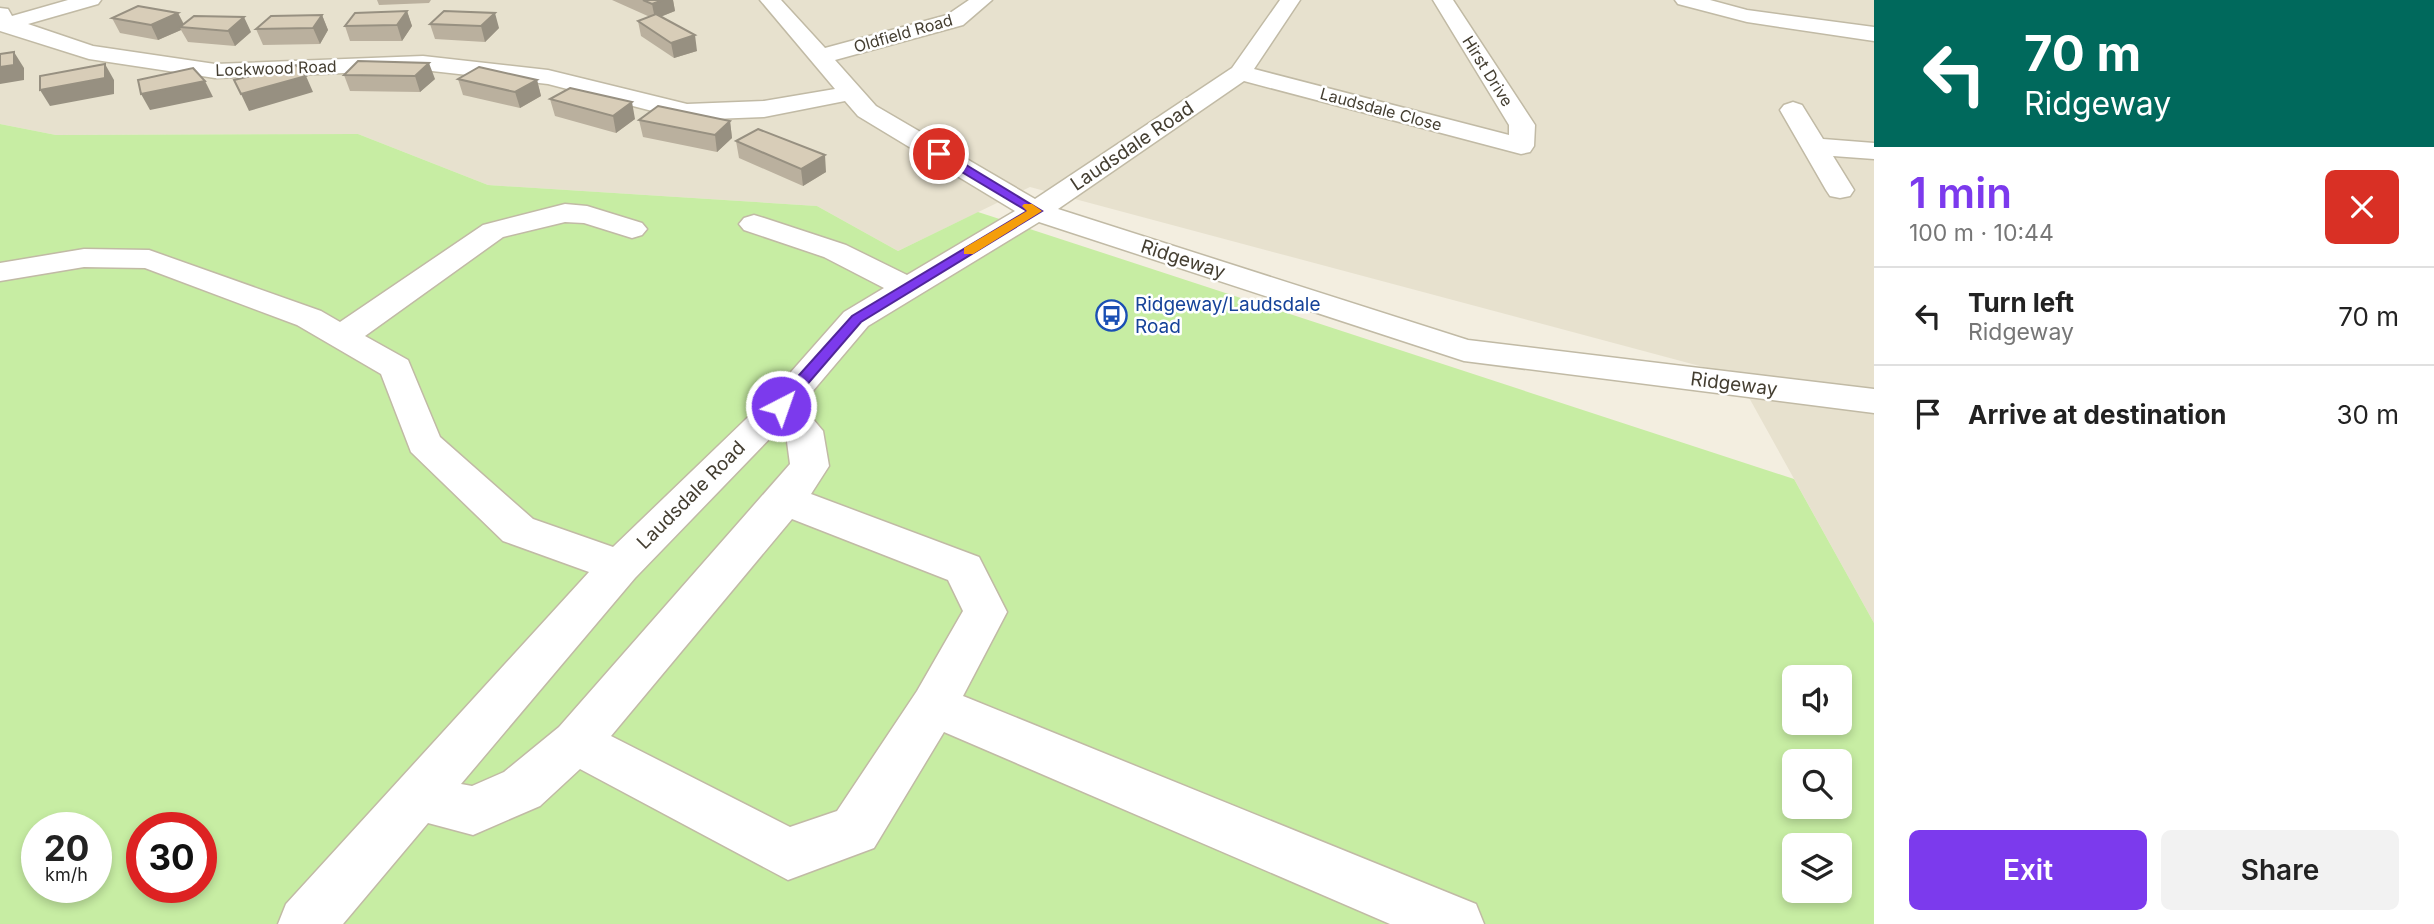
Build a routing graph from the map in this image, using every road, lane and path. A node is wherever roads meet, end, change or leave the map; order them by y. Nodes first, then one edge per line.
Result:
1 (91, 0) edge
2 (770, 0) edge
3 (982, 0) edge
4 (1290, 0) edge
5 (1443, 0) edge
6 (1685, 0) edge
7 (2, 21) edge
8 (1874, 34) edge
9 (820, 57) junction
10 (1240, 73) junction
11 (851, 93) junction
12 (1793, 110) dead end
13 (1521, 146) joint
14 (1814, 146) junction
15 (1874, 151) edge
16 (1840, 190) dead end
17 (1036, 211) junction
18 (754, 224) dead end
19 (632, 229) dead end
20 (0, 272) edge
21 (908, 288) junction
22 (342, 336) junction
23 (1874, 401) edge
24 (781, 406) junction
25 (785, 500) junction
26 (620, 566) junction
27 (934, 706) junction
28 (576, 742) junction
29 (418, 797) junction
30 (306, 924) edge
31 (1456, 924) edge

1 - 7 street
2 - 9 street, Ridgeway
3 - 9 street, Oldfield Road
4 - 10 street, Laudsdale Road
5 - 13 street, Hirst Drive
6 - 8 street
7 - 11 street, Lockwood Road
9 - 11 street, Ridgeway
10 - 13 street, Laudsdale Close
10 - 17 street, Laudsdale Road
11 - 17 street, Ridgeway
12 - 14 street
14 - 15 street
14 - 16 street
17 - 21 street, Laudsdale Road
17 - 23 street, Ridgeway
18 - 21 street
19 - 22 street
20 - 22 street
21 - 24 street, Laudsdale Road
22 - 26 street
24 - 25 street
24 - 26 street, Laudsdale Road
25 - 27 street
25 - 28 street
26 - 29 street, Laudsdale Road
27 - 28 street
27 - 31 street
28 - 29 street
29 - 30 street, Laudsdale Road

